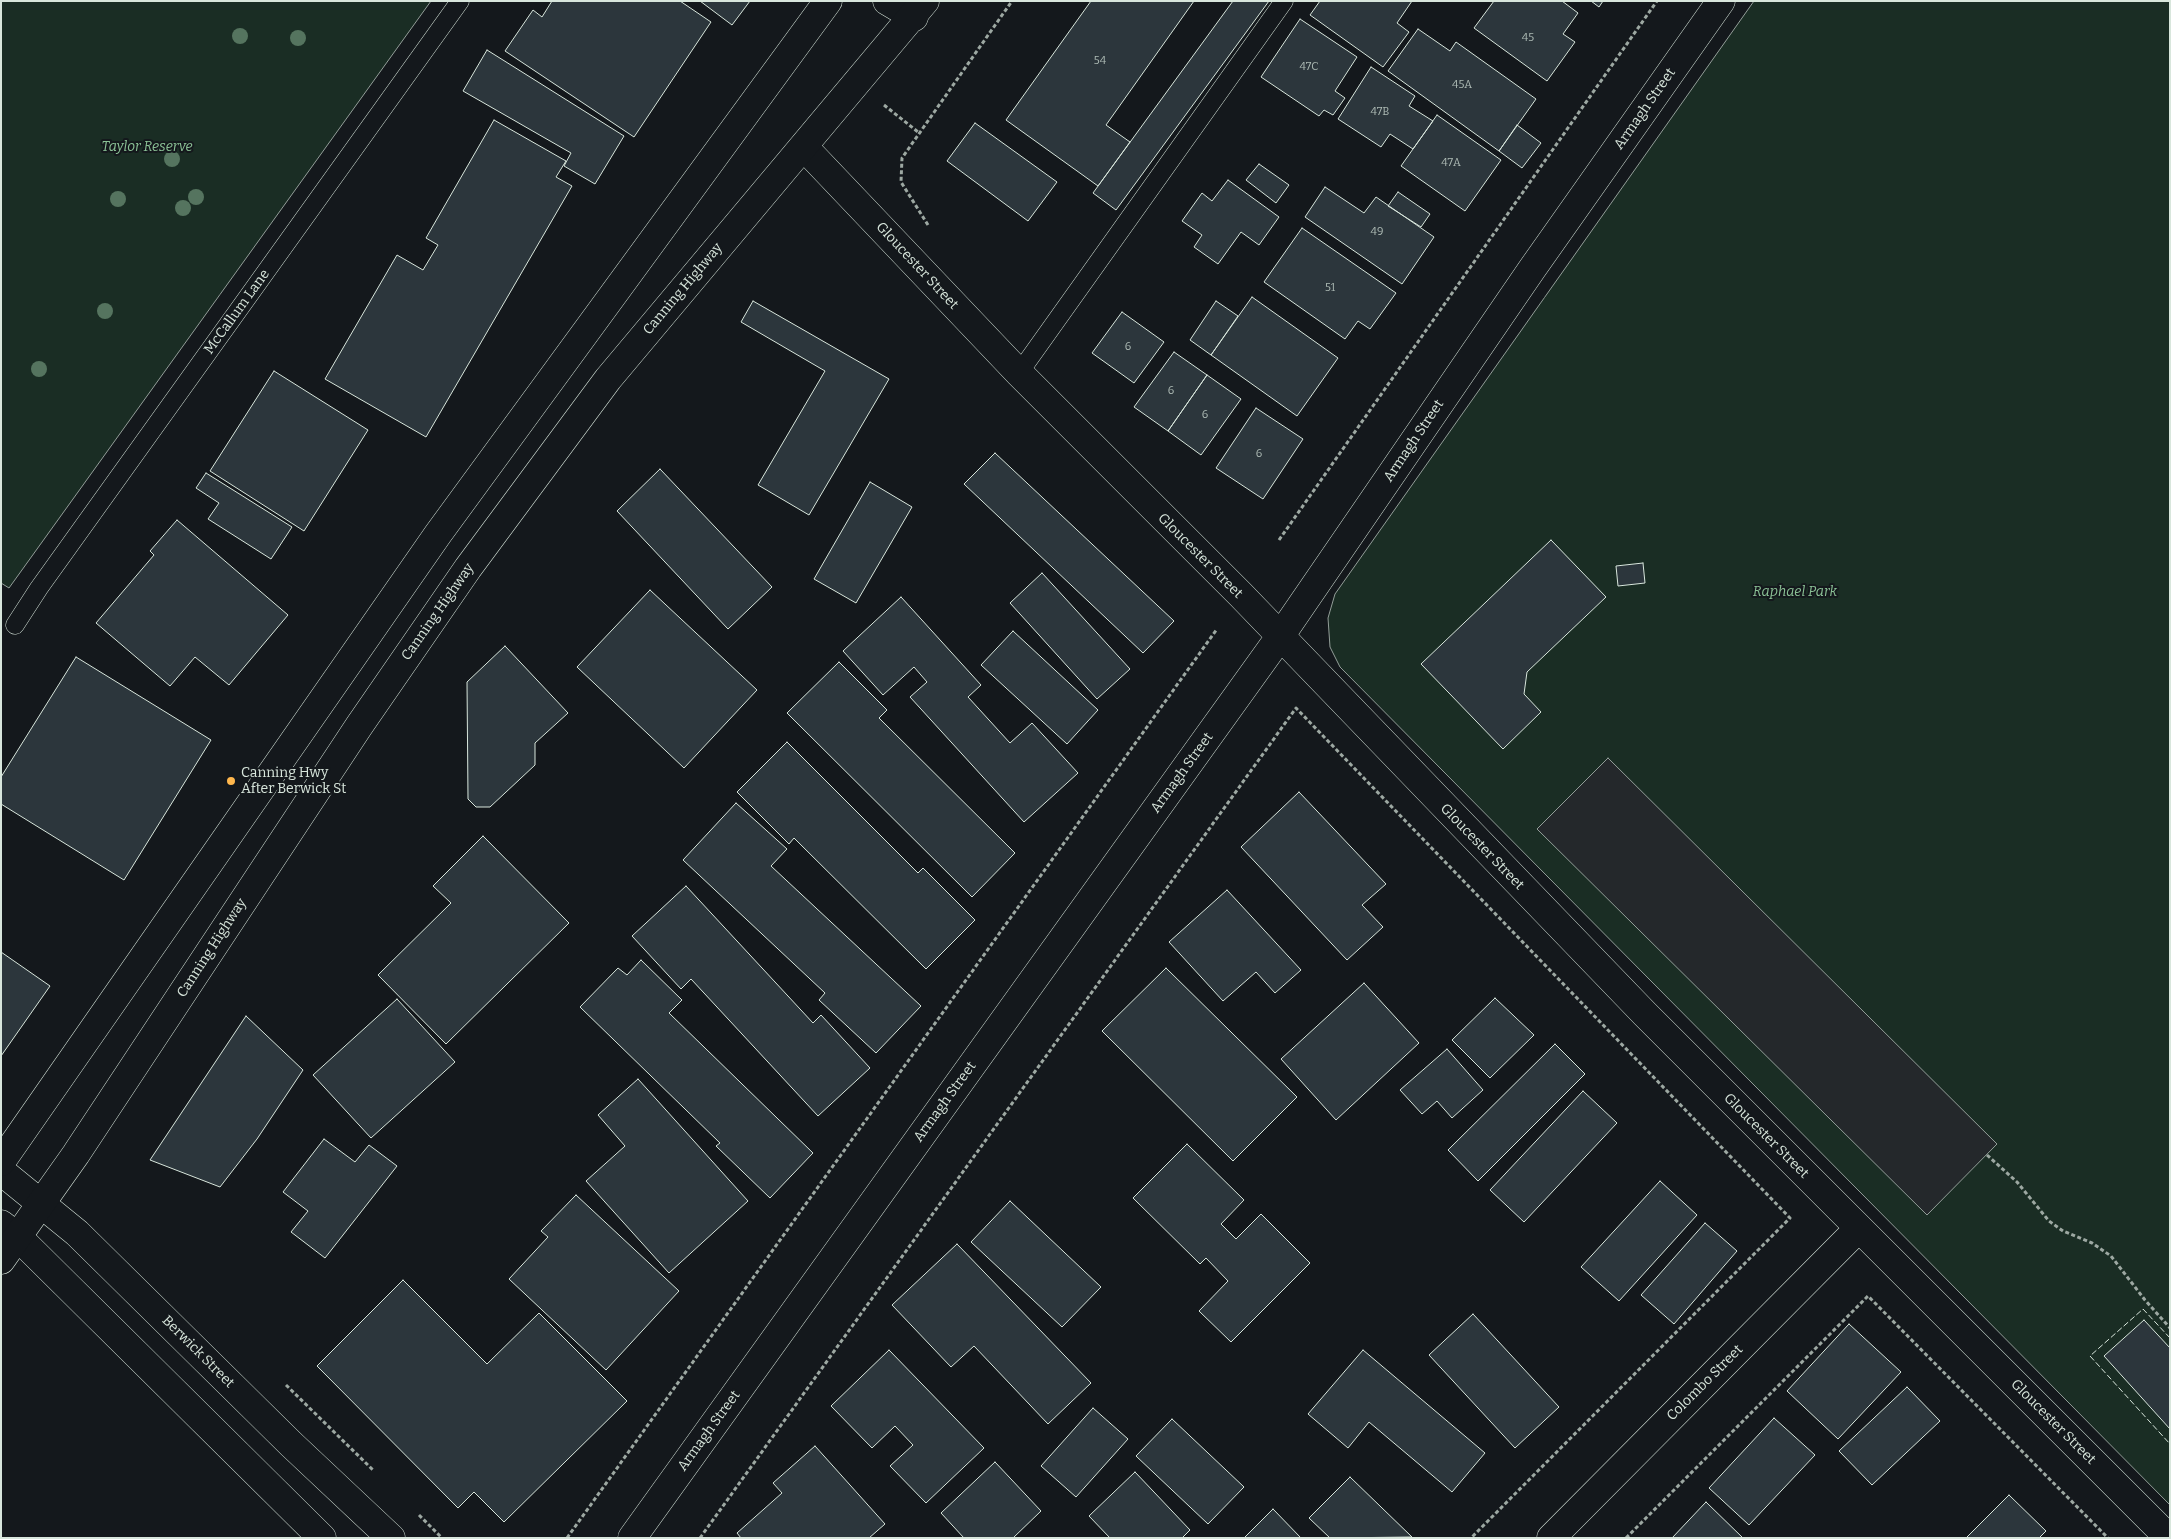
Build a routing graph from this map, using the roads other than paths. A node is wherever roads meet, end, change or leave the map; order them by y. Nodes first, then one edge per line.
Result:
1 (460, 1) edge
2 (828, 1) edge
3 (887, 1) edge
4 (1284, 1) edge
5 (1721, 1) edge
6 (920, 9) edge
7 (804, 147) junction
8 (1019, 373) junction
9 (16, 625) dead end
10 (1279, 638) junction
11 (1, 1162) edge
12 (1, 1171) edge
13 (40, 1205) junction
14 (1858, 1228) junction
15 (10, 1230) edge
16 (1, 1260) edge
17 (322, 1538) edge
18 (391, 1538) edge
19 (632, 1538) edge
20 (1551, 1538) edge
21 (2169, 1538) edge

1 - 9 lane, McCallum Lane
2 - 11 main road
3 - 6 main road
4 - 8 lane
5 - 10 main road, Armagh Street
6 - 7 main road, Canning Highway
7 - 8 main road, Gloucester Street
7 - 13 main road, Canning Highway
8 - 10 main road, Gloucester Street
10 - 14 main road, Gloucester Street
10 - 19 main road, Armagh Street
12 - 13 main road, Berwick Street
13 - 15 main road, Canning Highway
13 - 18 main road, Berwick Street
14 - 20 main road, Colombo Street
14 - 21 main road, Gloucester Street
15 - 16 main road, Canning Highway
15 - 17 main road

